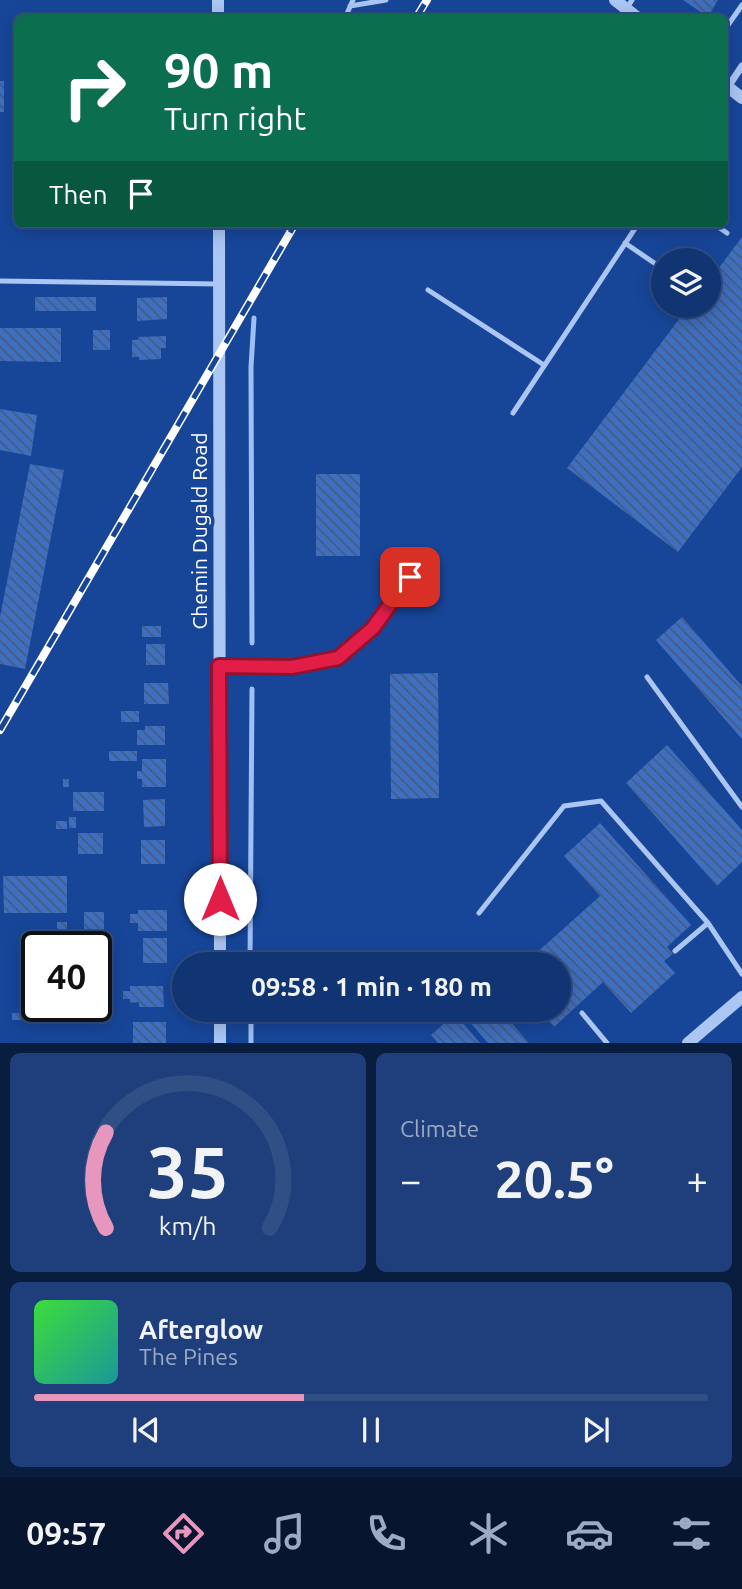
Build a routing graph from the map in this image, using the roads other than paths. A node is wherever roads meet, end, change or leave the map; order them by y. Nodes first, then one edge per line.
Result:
1 (361, 0) edge
2 (386, 0) edge
3 (615, 0) edge
4 (351, 2) edge
5 (629, 4) edge
6 (742, 5) edge
7 (728, 25) edge
8 (742, 66) edge
9 (728, 85) edge
10 (219, 228) edge
11 (635, 228) edge
12 (720, 228) edge
13 (727, 233) dead end
14 (625, 243) junction
15 (651, 261) edge
16 (0, 281) edge
17 (219, 284) junction
18 (428, 290) dead end
19 (544, 365) junction
20 (513, 413) dead end
21 (410, 577) dead end
22 (219, 666) junction
23 (647, 677) dead end
24 (742, 807) edge
25 (479, 913) dead end
26 (708, 923) junction
27 (675, 951) dead end
28 (220, 952) edge
29 (742, 974) edge
30 (742, 997) edge
31 (582, 1013) dead end
32 (220, 1022) edge
33 (695, 1041) edge
34 (220, 1043) edge
35 (607, 1043) edge

1 - 4 lane
2 - 4 lane
3 - 5 street
6 - 7 lane
8 - 9 street
10 - 17 street, Chemin Dugald Road
11 - 14 lane
12 - 13 lane
14 - 15 lane
14 - 19 lane
16 - 17 lane
17 - 22 street, Chemin Dugald Road
18 - 19 lane
19 - 20 lane
21 - 22 lane
22 - 28 street, Chemin Dugald Road
23 - 24 lane
25 - 26 lane
26 - 27 lane
26 - 29 lane
30 - 33 street
31 - 35 lane
32 - 34 street

